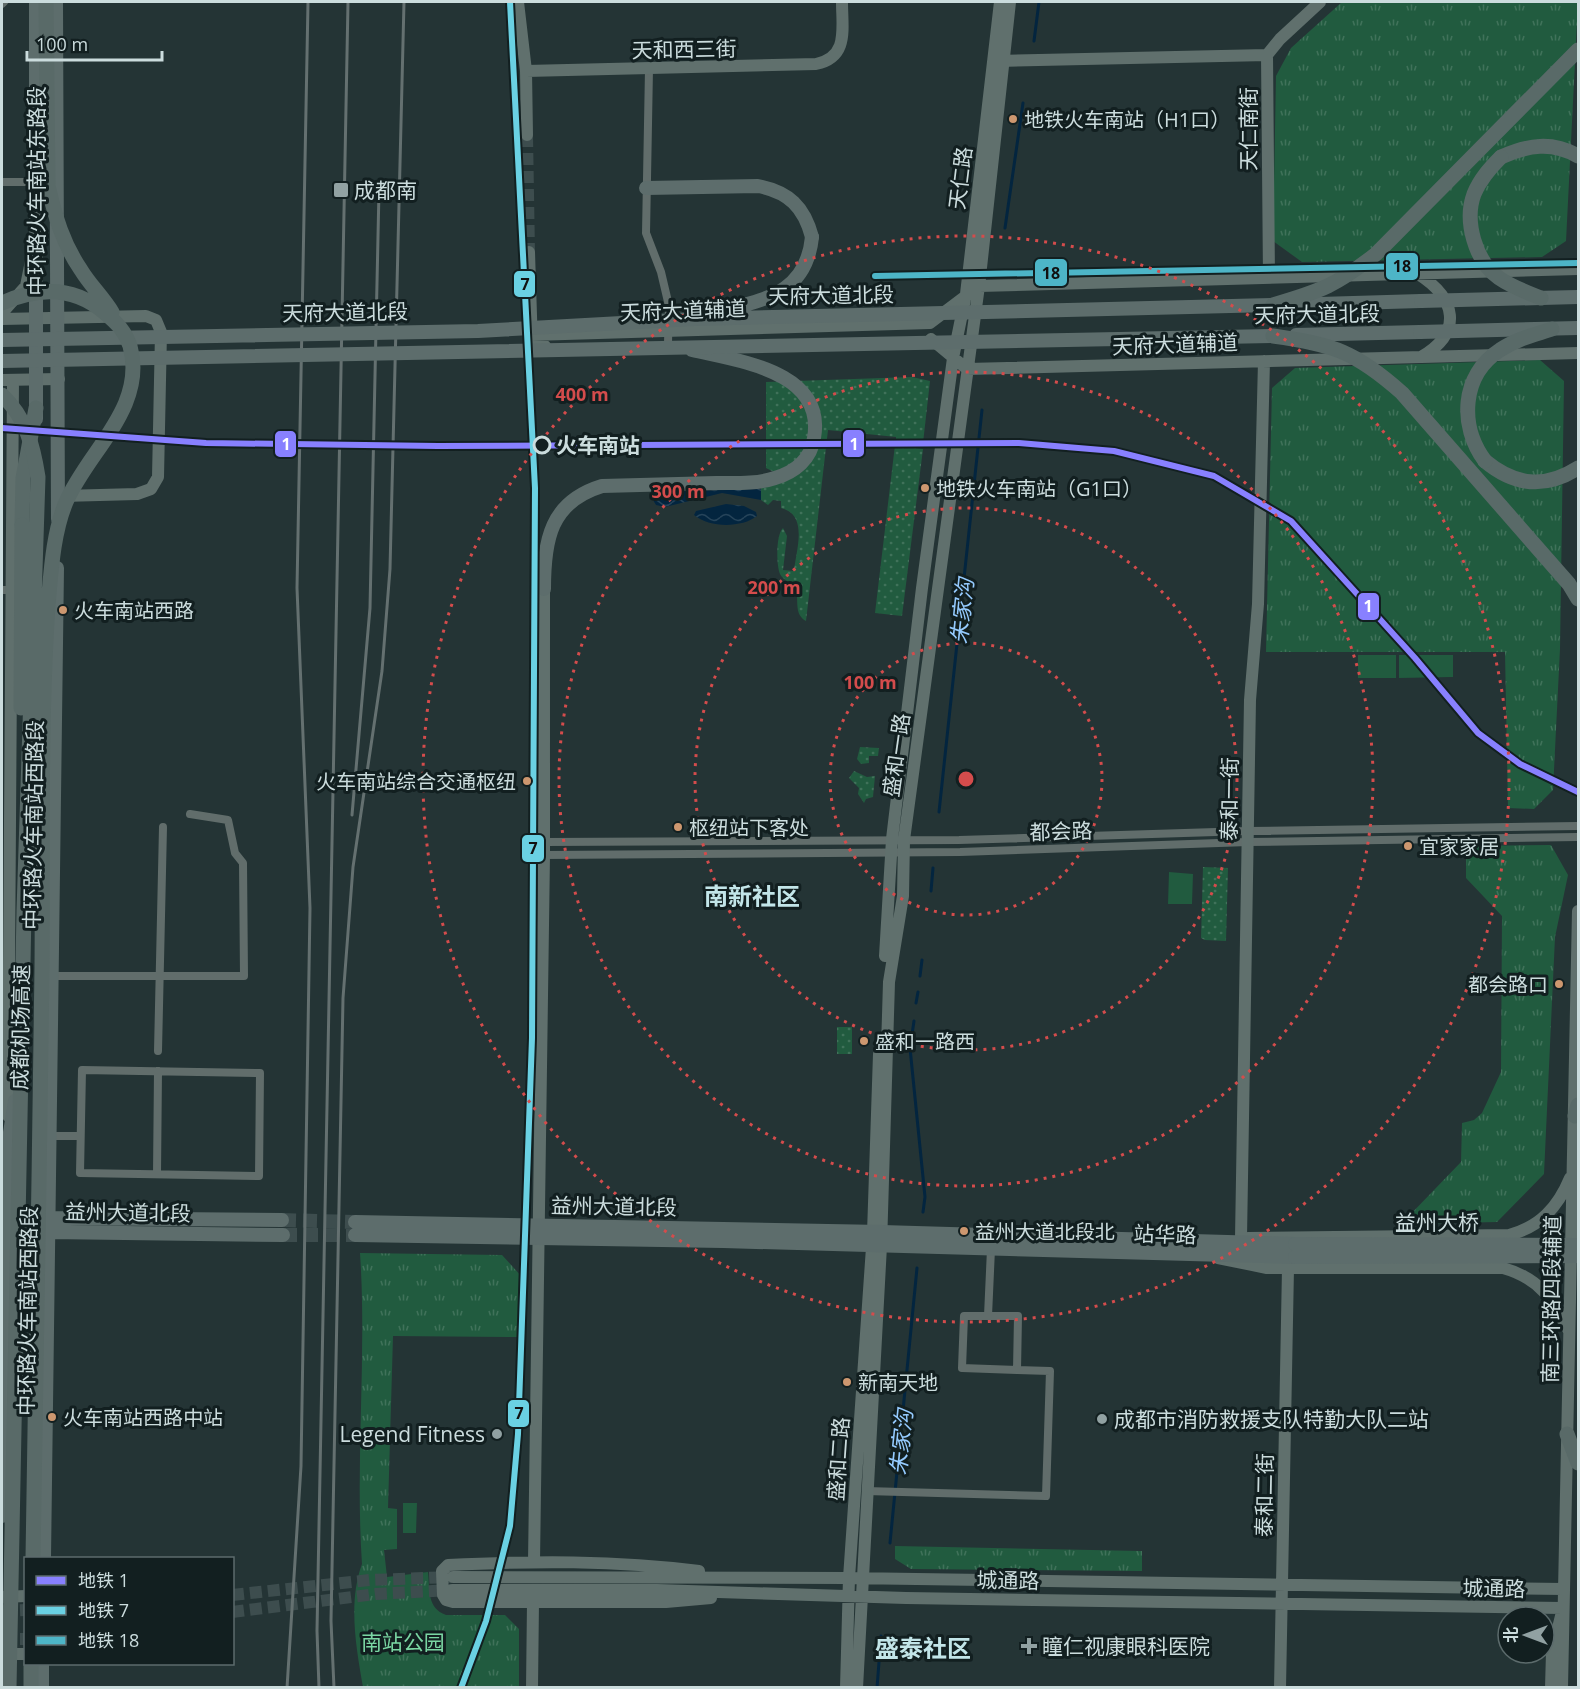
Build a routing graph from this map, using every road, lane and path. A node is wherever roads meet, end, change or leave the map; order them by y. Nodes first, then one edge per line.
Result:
1 (36, 2) edge
2 (46, 2) edge
3 (56, 2) edge
4 (518, 2) edge
5 (842, 2) edge
6 (1000, 2) edge
7 (1010, 2) edge
8 (1320, 2) edge
9 (1578, 50) edge
10 (1267, 55) junction
11 (999, 61) junction
12 (649, 69) junction
13 (526, 71) junction
14 (527, 135) tunnel mouth
15 (1578, 156) edge
16 (2, 182) edge
17 (35, 182) junction
18 (646, 188) junction
19 (34, 249) junction
20 (530, 252) tunnel mouth
21 (1578, 269) edge
22 (1417, 274) junction
23 (1269, 278) junction
24 (979, 286) junction
25 (966, 294) junction
26 (1578, 297) edge
27 (1541, 298) junction
28 (2, 303) edge
29 (1273, 305) junction
30 (2, 313) edge
31 (58, 317) junction
32 (36, 318) junction
33 (694, 319) junction
34 (2, 320) edge
35 (122, 327) junction
36 (1578, 328) edge
37 (1552, 329) junction
38 (668, 330) junction
39 (1273, 336) junction
40 (2, 340) edge
41 (532, 341) junction
42 (668, 343) junction
43 (692, 350) junction
44 (1578, 353) edge
45 (1420, 357) junction
46 (953, 358) junction
47 (2, 361) edge
48 (1263, 362) junction
49 (967, 369) junction
50 (59, 379) junction
51 (7, 380) edge
52 (36, 380) junction
53 (2, 395) edge
54 (36, 408) junction
55 (1578, 468) edge
56 (58, 496) junction
57 (544, 589) joint
58 (6, 590) edge
59 (35, 590) junction
60 (1578, 599) edge
61 (32, 700) junction
62 (5, 701) edge
63 (190, 814) dead end
64 (1578, 826) edge
65 (163, 827) dead end
66 (1248, 837) junction
67 (1578, 837) edge
68 (898, 846) junction
69 (544, 848) junction
70 (24, 911) junction
71 (1578, 912) edge
72 (52, 976) junction
73 (159, 976) junction
74 (158, 1051) dead end
75 (158, 1071) junction
76 (1577, 1111) edge
77 (50, 1136) junction
78 (80, 1136) junction
79 (8, 1145) junction
80 (1573, 1172) junction
81 (157, 1174) junction
82 (282, 1220) tunnel mouth
83 (49, 1225) junction
84 (355, 1229) tunnel mouth
85 (539, 1232) junction
86 (3, 1235) edge
87 (283, 1235) tunnel mouth
88 (1509, 1235) junction
89 (1241, 1238) junction
90 (877, 1239) junction
91 (1578, 1245) edge
92 (991, 1249) junction
93 (1214, 1250) junction
94 (1293, 1256) junction
95 (1578, 1256) edge
96 (1503, 1268) junction
97 (3, 1311) edge
98 (988, 1316) junction
99 (1570, 1332) junction
100 (3, 1367) edge
101 (1017, 1370) junction
102 (1567, 1434) junction
103 (1578, 1463) edge
104 (866, 1491) junction
105 (2, 1516) edge
106 (33, 1557) edge
107 (44, 1557) edge
108 (534, 1562) junction
109 (453, 1577) tunnel mouth
110 (754, 1578) junction
111 (855, 1578) junction
112 (1282, 1585) junction
113 (1563, 1589) junction
114 (452, 1590) tunnel mouth
115 (753, 1592) junction
116 (24, 1596) edge
117 (855, 1596) junction
118 (2, 1597) edge
119 (533, 1602) junction
120 (1281, 1604) junction
121 (1563, 1608) junction
122 (1556, 1636) edge
123 (2, 1654) edge
124 (24, 1654) edge
125 (32, 1665) edge
126 (42, 1665) edge
127 (1548, 1665) edge
128 (1552, 1665) edge
129 (9, 1688) edge
130 (31, 1688) edge
131 (42, 1688) edge
132 (532, 1688) edge
133 (846, 1688) edge
134 (857, 1688) edge
135 (1280, 1688) edge
136 (1542, 1688) edge
137 (1551, 1688) edge
138 (1562, 1688) edge

1 - 17 main road, 中环路火车南站东路段
2 - 35 highway, bridge
3 - 31 main road, 中环路火车南站东路段
4 - 13 street
5 - 12 street, 天和西三街
6 - 11 street, 天仁路
7 - 11 street, 天仁路
8 - 10 street
9 - 29 highway, bridge
10 - 11 street
10 - 23 street, 天仁南街
11 - 24 street, 天仁路
11 - 25 street, 天仁路
12 - 13 street, 天和西三街
12 - 18 street
13 - 14 street
15 - 27 highway, bridge
16 - 17 street
17 - 19 main road, 中环路火车南站东路段
18 - 33 main road, bridge
18 - 38 street
19 - 30 street
19 - 32 main road, 中环路火车南站东路段
20 - 41 street
21 - 22 street
22 - 23 street
22 - 45 street
23 - 24 street
24 - 25 street, 天府大道辅道
24 - 49 street, 盛和一路
25 - 38 street, 天府大道辅道
25 - 46 street, 天仁路
26 - 27 main road, 天府大道北段, bridge
27 - 29 main road, 天府大道北段, bridge
28 - 35 highway, bridge
29 - 33 main road, 天府大道北段, bridge
31 - 32 street
31 - 50 main road, 中环路火车南站东路段
31 - 56 street
32 - 34 street
32 - 52 main road, 中环路火车南站东路段
33 - 40 main road, 天府大道北段, bridge
35 - 106 highway, 成都机场高速, bridge
36 - 37 main road, 天府大道北段, bridge
37 - 39 main road, 天府大道北段, bridge
37 - 55 highway, bridge
38 - 41 street, 天府大道辅道
38 - 42 street
39 - 43 main road, 天府大道北段, bridge
39 - 60 highway, bridge
41 - 42 street, 天府大道辅道
42 - 46 street, 天府大道辅道
43 - 47 main road, 天府大道北段, bridge
43 - 57 main road
44 - 45 street, 天府大道辅道
45 - 48 street, 天府大道辅道
46 - 49 street, 天府大道辅道
46 - 68 street, 盛和一路
48 - 49 street, 天府大道辅道
48 - 66 street, 泰和一街
49 - 68 street, 盛和一路
50 - 52 street
50 - 56 main road, 中环路火车南站西路段
51 - 52 street
51 - 58 street
52 - 54 main road, 中环路火车南站西路段
53 - 70 highway, 成都机场高速, bridge
54 - 59 main road, 中环路火车南站西路段
54 - 70 highway, bridge
56 - 72 main road, 中环路火车南站西路段
57 - 69 street
58 - 59 street
58 - 62 street
59 - 61 main road, 中环路火车南站西路段
61 - 62 street
61 - 79 main road, 中环路火车南站西路段
62 - 79 street
63 - 73 street
64 - 66 street, 都会路
65 - 73 street
66 - 67 street, 都会路
66 - 68 street, 都会路
66 - 89 street, 泰和一街
68 - 69 street, 都会路
68 - 69 street, 都会路
68 - 90 street, 盛和一路
69 - 85 street
70 - 129 highway, 成都机场高速, bridge
71 - 76 street, 南三环路四段辅道
72 - 73 street
72 - 77 main road, 中环路火车南站西路段
73 - 74 street
75 - 78 street
75 - 81 street
75 - 81 street
76 - 80 street, 南三环路四段辅道
77 - 78 street
77 - 83 main road, 中环路火车南站西路段
78 - 81 street
79 - 86 main road, 中环路火车南站西路段
80 - 88 street
80 - 99 street, 南三环路四段辅道
82 - 83 main road, 益州大道北段
83 - 86 main road, 益州大道北段
83 - 87 main road, 益州大道北段
83 - 107 main road, 中环路火车南站西路段
84 - 85 main road, 益州大道北段
85 - 90 main road, 益州大道北段
85 - 108 street
86 - 97 main road, 中环路火车南站西路段
88 - 89 street
88 - 96 street
89 - 93 street
90 - 92 main road, 站华路
90 - 93 main road, 站华路
90 - 104 street
90 - 111 street, 盛和二路
91 - 94 main road, 益州大桥, bridge
92 - 93 main road, 站华路
92 - 98 street
93 - 94 main road
93 - 94 main road, 站华路
93 - 94 street
94 - 95 main road, 益州大桥, bridge
94 - 96 street
94 - 112 street, 泰和二街
96 - 99 street
97 - 100 main road, 中环路火车南站西路段
98 - 101 street
98 - 101 street
99 - 102 street, 南三环路四段辅道
100 - 105 main road, 中环路火车南站西路段
101 - 104 street
102 - 103 highway
102 - 113 street, 南三环路四段辅道
104 - 111 street
108 - 110 street
108 - 119 street
109 - 110 street, 城通路
110 - 111 street, 城通路
111 - 112 street, 城通路
111 - 117 street
112 - 113 street, 城通路
112 - 120 street, 泰和二街
113 - 121 street, 南三环路四段辅道
114 - 115 street, 城通路
115 - 117 street, 城通路
115 - 119 street
116 - 118 street
117 - 120 street, 城通路
117 - 133 street
117 - 134 street
119 - 132 street
120 - 121 street, 城通路
120 - 135 street, 泰和二街
121 - 122 street
121 - 138 street, 南三环路四段辅道
123 - 124 street
125 - 130 highway
126 - 131 main road
127 - 136 street
128 - 137 street

